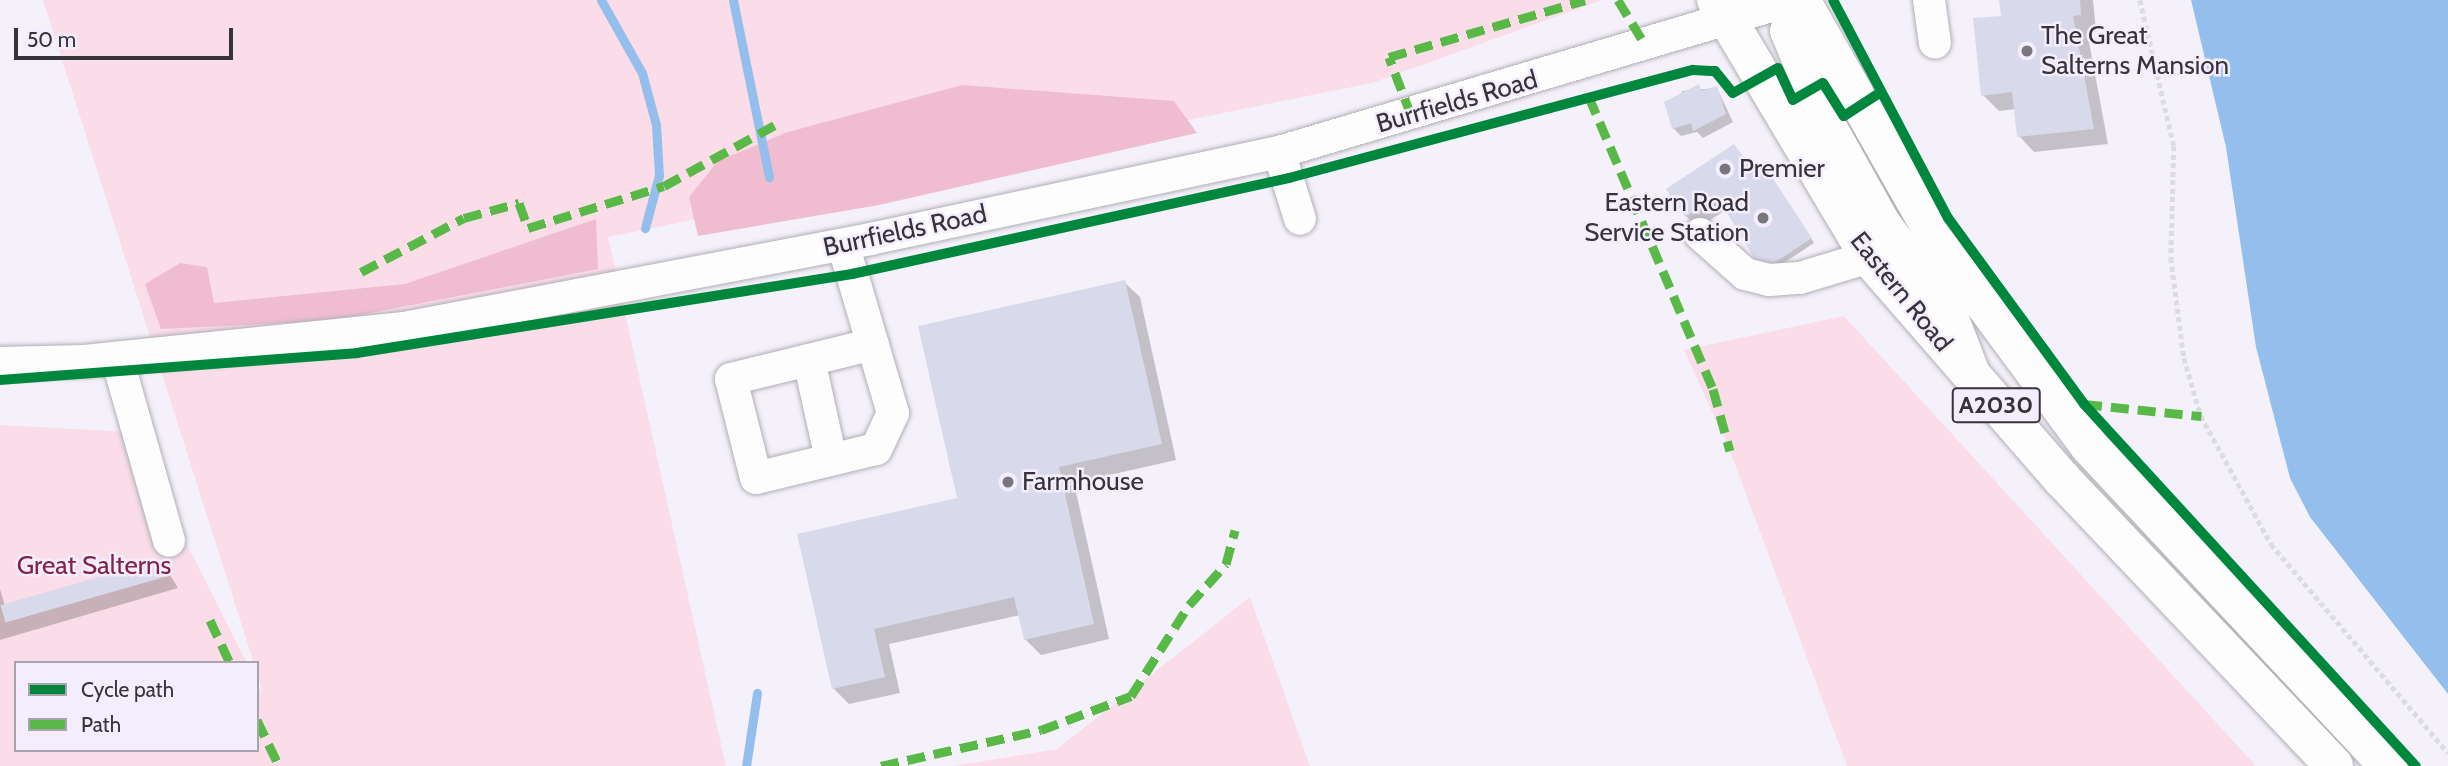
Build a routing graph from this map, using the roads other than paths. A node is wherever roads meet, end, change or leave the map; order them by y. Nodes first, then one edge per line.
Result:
1 (1791, 0) edge
2 (1800, 0) edge
3 (1929, 0) edge
4 (1726, 6) edge
5 (1935, 43) dead end
6 (1279, 152) junction
7 (1300, 219) dead end
8 (1700, 234) dead end
9 (843, 244) junction
10 (1869, 257) junction
11 (873, 344) junction
12 (117, 358) junction
13 (809, 360) junction
14 (0, 363) edge
15 (1978, 386) junction
16 (831, 459) junction
17 (169, 541) dead end
18 (2334, 766) edge
19 (2388, 766) edge

1 - 4 street, Burrfields Road
2 - 15 street
2 - 19 main road, A2030
3 - 5 street
4 - 6 street, Burrfields Road
4 - 10 main road, Eastern Road / A2030
6 - 7 street
6 - 9 street, Burrfields Road
8 - 10 street
9 - 11 street
9 - 12 street, Burrfields Road
10 - 15 main road, Eastern Road / A2030
11 - 13 street
11 - 16 street
12 - 14 street, Burrfields Road
12 - 17 street
13 - 16 street
13 - 16 street
15 - 18 main road, Eastern Road / A2030

